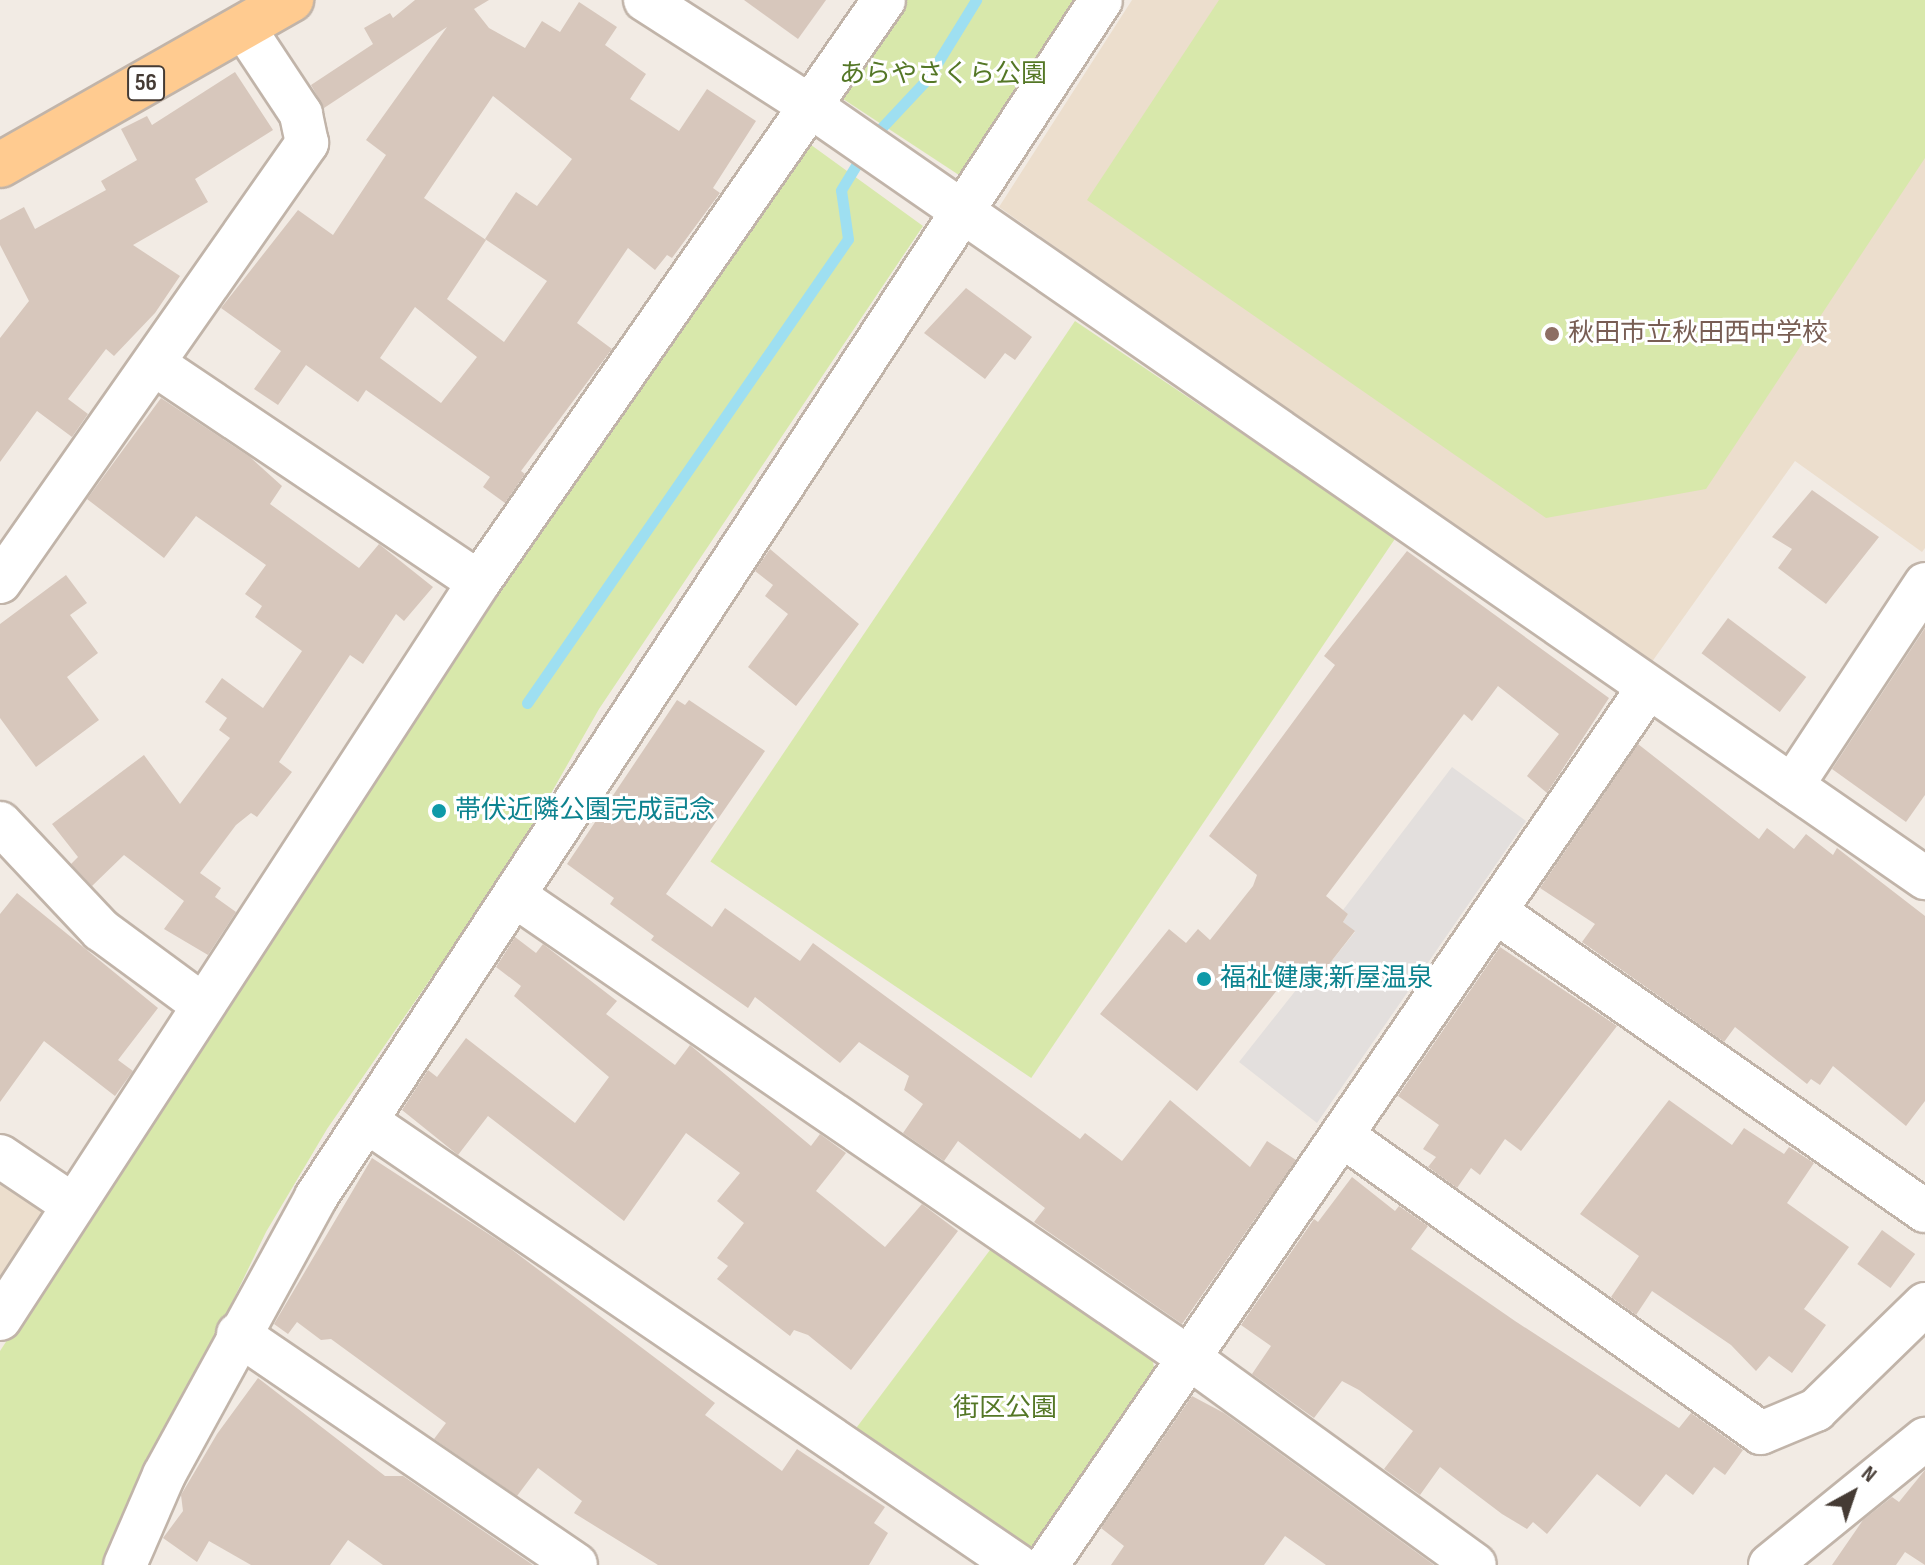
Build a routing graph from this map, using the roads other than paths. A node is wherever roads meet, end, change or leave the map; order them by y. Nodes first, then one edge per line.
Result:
1 (291, 0) edge
2 (645, 0) edge
3 (884, 0) edge
4 (1101, 0) edge
5 (244, 28) junction
6 (824, 116) junction
7 (0, 165) edge
8 (946, 202) junction
9 (154, 364) junction
10 (0, 582) edge
11 (479, 582) junction
12 (1925, 584) edge
13 (1648, 688) junction
14 (1792, 786) junction
15 (0, 823) edge
16 (1925, 878) edge
17 (515, 896) junction
18 (1496, 912) junction
19 (200, 1003) junction
20 (366, 1121) junction
21 (1344, 1137) junction
22 (0, 1156) edge
23 (70, 1203) junction
24 (1925, 1211) edge
25 (1925, 1304) edge
26 (0, 1319) edge
27 (238, 1334) junction
28 (1192, 1360) junction
29 (1920, 1451) edge
30 (125, 1565) edge
31 (576, 1565) edge
32 (1017, 1565) edge
33 (1047, 1565) edge
34 (1475, 1565) edge
35 (1770, 1565) edge

1 - 5 main road, 56
2 - 6 street
3 - 6 street
4 - 8 street
5 - 7 main road, 56
5 - 9 street
6 - 8 street
6 - 11 street
8 - 13 street
8 - 17 street
9 - 10 street
9 - 11 street
11 - 19 street
12 - 14 street
13 - 14 street
13 - 18 street
14 - 16 street
15 - 19 street
17 - 20 street
17 - 28 street
18 - 21 street
18 - 24 street
19 - 23 street
20 - 27 street
20 - 32 street
21 - 25 street
21 - 28 street
22 - 23 street
23 - 26 street
27 - 30 street
27 - 31 street
28 - 33 street
28 - 34 street
29 - 35 street

